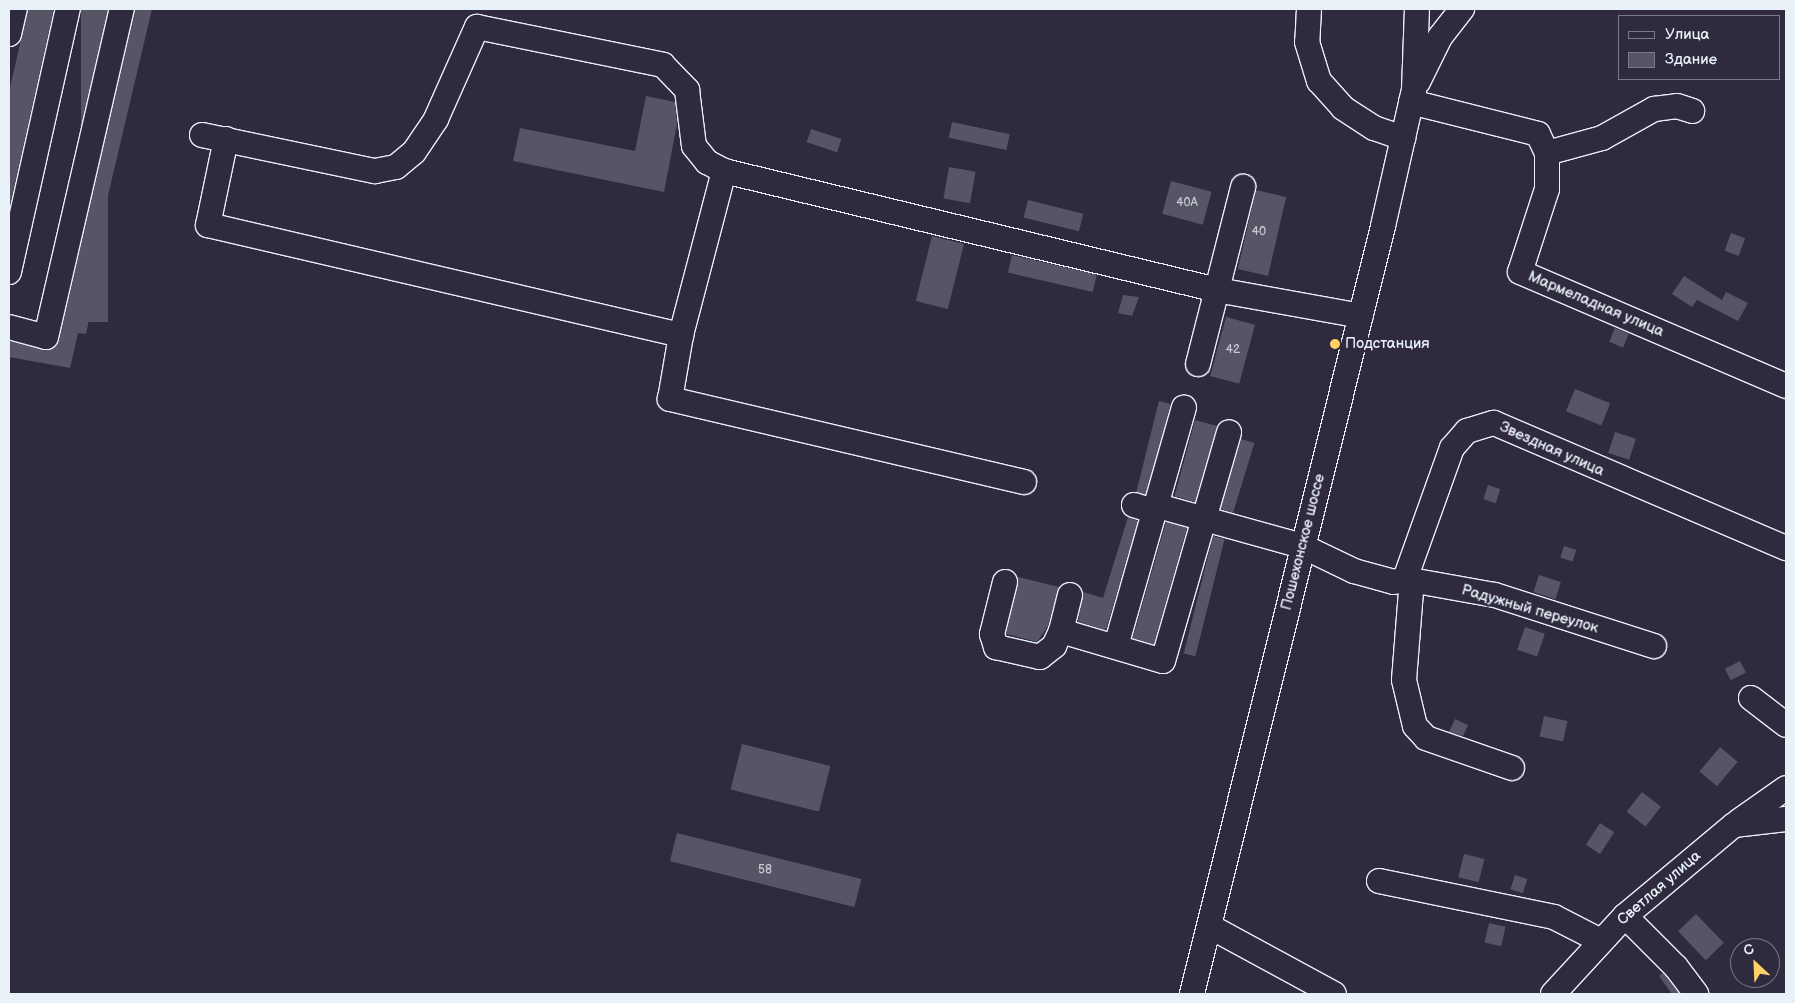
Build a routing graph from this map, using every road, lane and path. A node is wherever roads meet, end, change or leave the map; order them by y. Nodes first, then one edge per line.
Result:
1 (15, 9) edge
2 (68, 9) edge
3 (122, 9) edge
4 (1309, 9) edge
5 (1417, 9) edge
6 (1462, 9) edge
7 (9, 34) edge
8 (1412, 96) junction
9 (1692, 111) dead end
10 (202, 135) dead end
11 (1403, 138) junction
12 (226, 139) junction
13 (1547, 153) junction
14 (724, 171) junction
15 (1243, 187) dead end
16 (9, 272) edge
17 (1217, 290) junction
18 (1361, 316) junction
19 (9, 327) edge
20 (681, 335) junction
21 (1198, 364) dead end
22 (1786, 386) edge
23 (1184, 408) dead end
24 (1229, 432) dead end
25 (1024, 482) dead end
26 (1134, 505) dead end
27 (1158, 506) junction
28 (1205, 520) junction
29 (1302, 546) junction
30 (1786, 548) edge
31 (1405, 579) junction
32 (1005, 582) dead end
33 (1070, 595) dead end
34 (1061, 631) junction
35 (1116, 646) junction
36 (1654, 646) dead end
37 (1751, 698) dead end
38 (1786, 725) edge
39 (1512, 768) dead end
40 (1786, 788) edge
41 (1786, 819) edge
42 (1734, 825) junction
43 (1379, 881) dead end
44 (1625, 916) junction
45 (1209, 926) junction
46 (1601, 941) junction
47 (1192, 994) edge
48 (1334, 994) edge
49 (1553, 994) edge
50 (1696, 994) edge

1 - 7 street
2 - 16 street
3 - 19 street
4 - 11 street
5 - 8 street
6 - 8 street
8 - 11 street, Пошехонское шоссе
8 - 13 street
9 - 13 street
10 - 12 street
11 - 18 street, Пошехонское шоссе
12 - 14 street
12 - 20 street
13 - 22 street, Мармеладная улица
14 - 17 street
14 - 20 street
15 - 17 street
17 - 18 street
17 - 21 street
18 - 29 street, Пошехонское шоссе
20 - 25 street
23 - 27 street
24 - 28 street
26 - 27 street, Радужный переулок
27 - 28 street, Радужный переулок
27 - 35 street
28 - 29 street, Радужный переулок
28 - 35 street
29 - 31 street, Радужный переулок
29 - 45 street, Пошехонское шоссе
30 - 31 street, Звездная улица
31 - 36 street, Радужный переулок
31 - 39 street
32 - 34 street
33 - 34 street
34 - 35 street
37 - 38 street
40 - 42 street, Светлая улица
41 - 42 street
42 - 44 street, Светлая улица
43 - 46 street
44 - 46 street, Светлая улица
44 - 50 street
45 - 47 street, Пошехонское шоссе
45 - 48 street
46 - 49 street, Светлая улица

